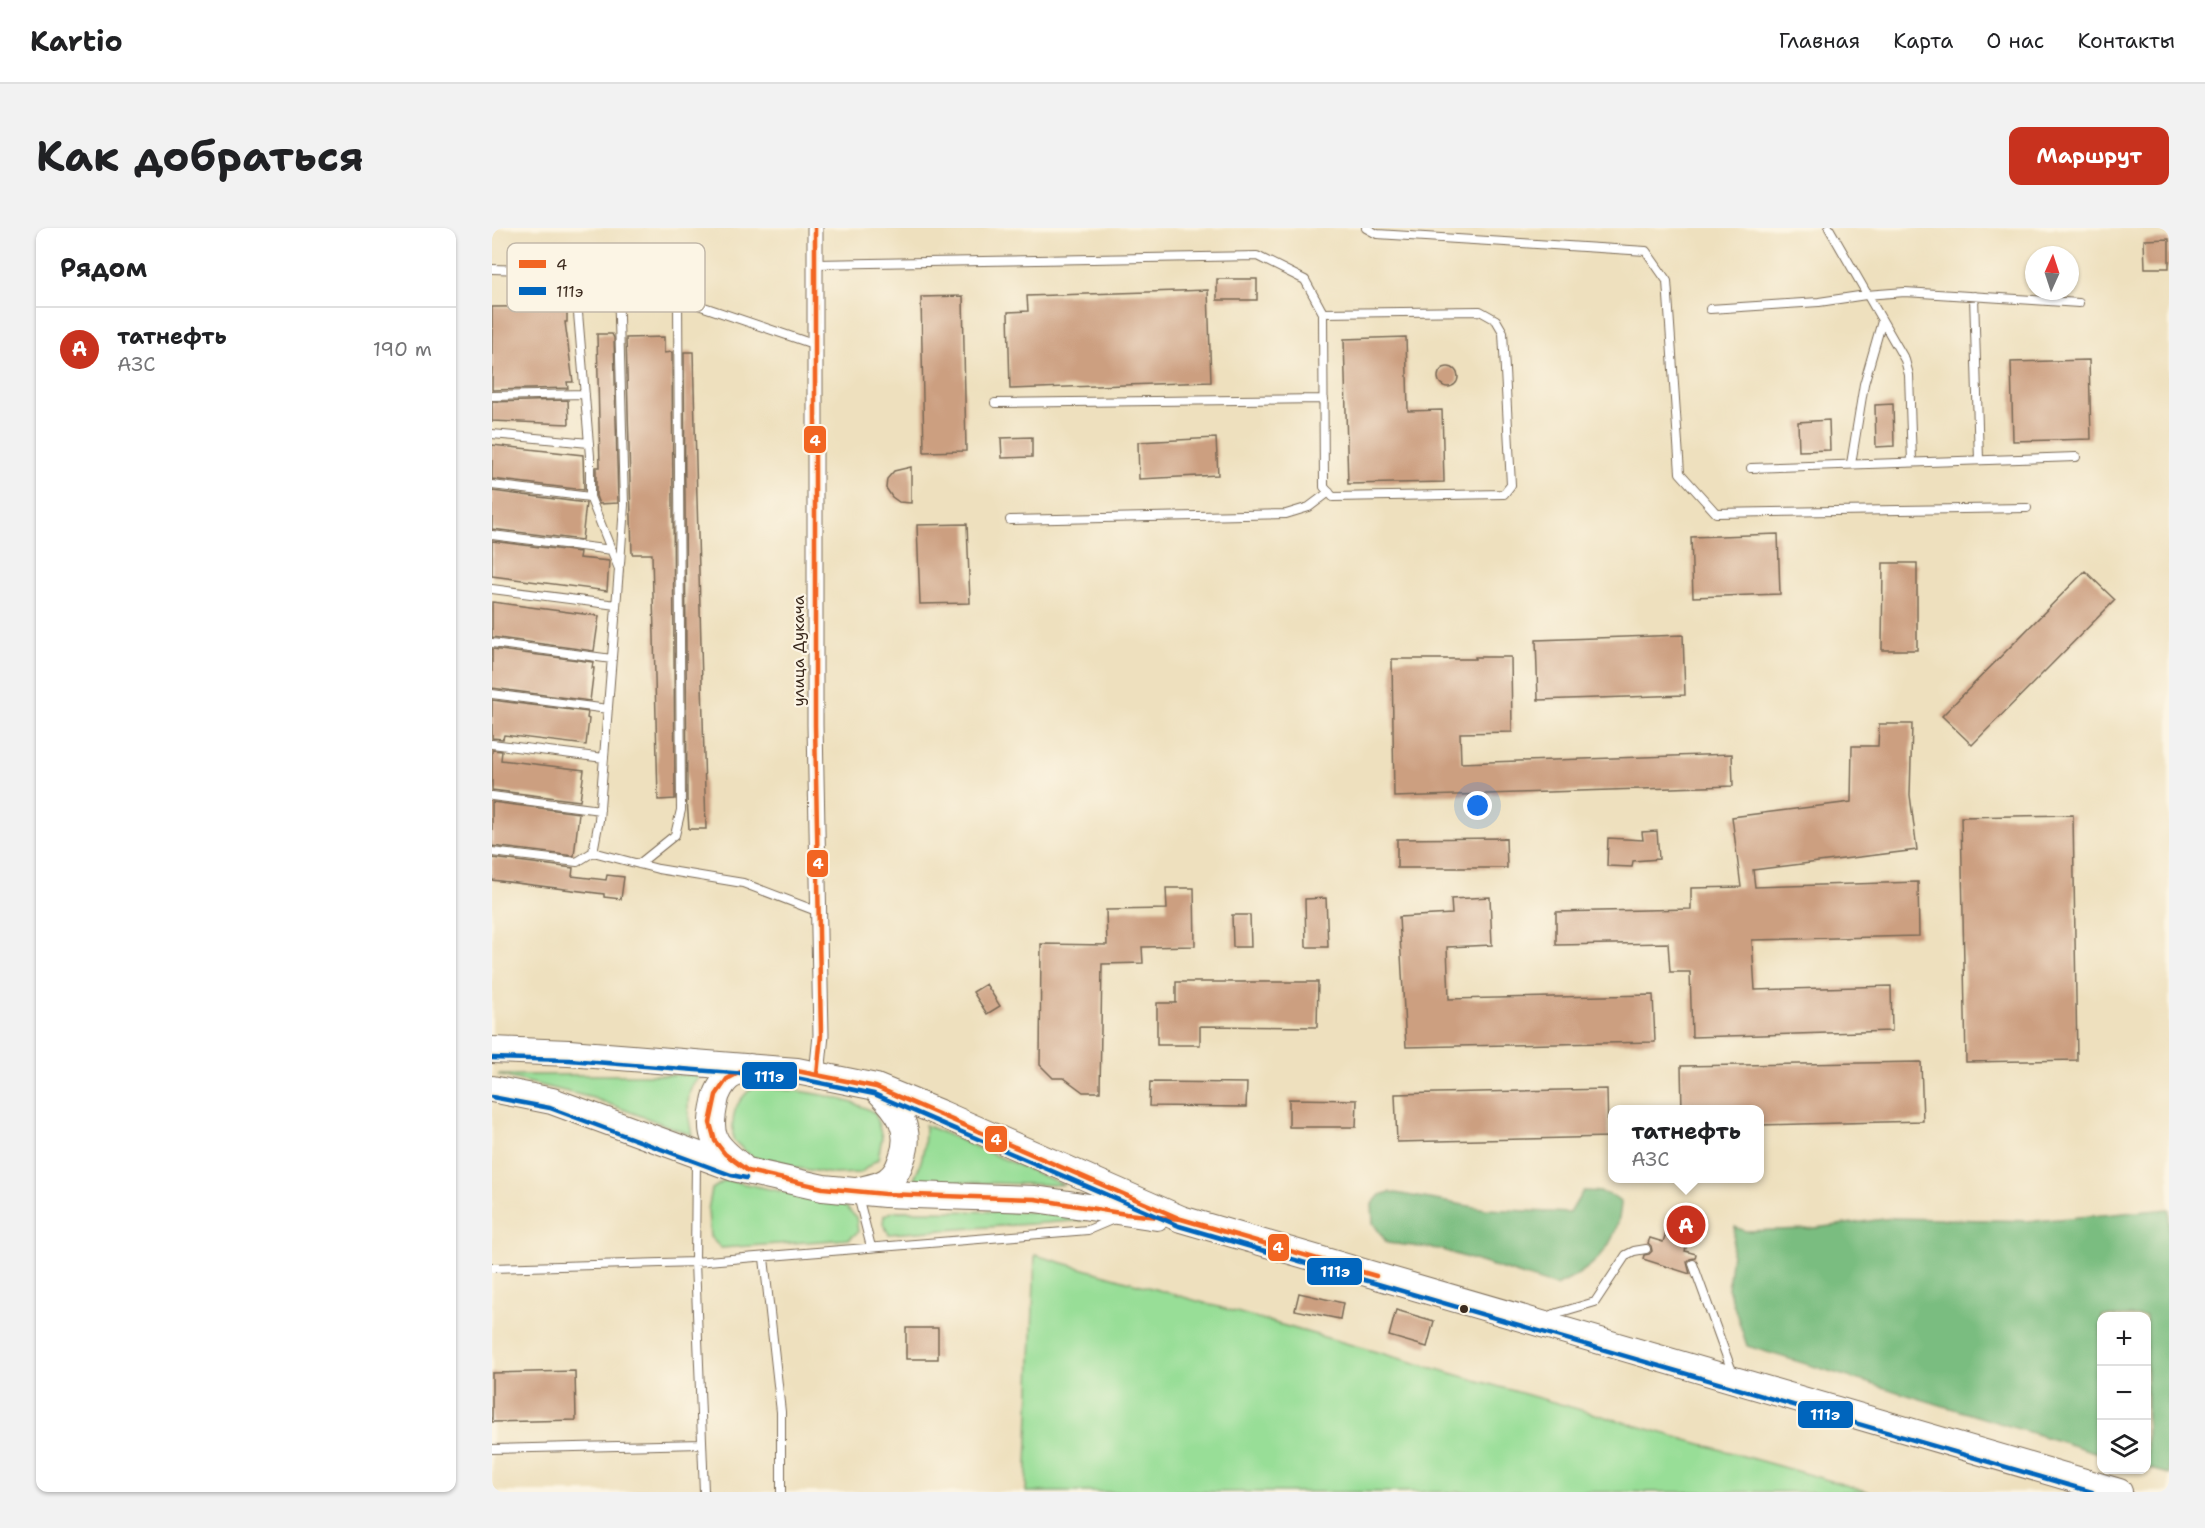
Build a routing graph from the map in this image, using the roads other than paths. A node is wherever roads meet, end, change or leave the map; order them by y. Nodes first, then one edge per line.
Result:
1 (815, 228) edge
2 (1366, 228) edge
3 (1829, 228) edge
4 (814, 264) junction
5 (492, 268) edge
6 (507, 269) edge
7 (1866, 295) junction
8 (1974, 296) junction
9 (2079, 303) dead end
10 (705, 308) edge
11 (1710, 309) dead end
12 (578, 312) edge
13 (619, 312) edge
14 (678, 312) edge
15 (1323, 313) junction
16 (1882, 321) junction
17 (816, 345) junction
18 (585, 394) junction
19 (492, 396) edge
20 (1324, 399) junction
21 (995, 403) dead end
22 (492, 434) edge
23 (589, 443) junction
24 (2076, 457) dead end
25 (1979, 460) junction
26 (1912, 462) junction
27 (1851, 464) junction
28 (1751, 468) dead end
29 (492, 486) edge
30 (1329, 492) junction
31 (590, 497) junction
32 (2027, 508) dead end
33 (1010, 520) dead end
34 (492, 536) edge
35 (612, 549) junction
36 (619, 569) junction
37 (492, 589) edge
38 (616, 605) junction
39 (492, 643) edge
40 (612, 659) junction
41 (492, 694) edge
42 (608, 709) junction
43 (492, 744) edge
44 (604, 758) junction
45 (492, 796) edge
46 (600, 810) junction
47 (492, 852) edge
48 (592, 852) junction
49 (639, 864) junction
50 (820, 913) junction
51 (492, 1050) edge
52 (750, 1067) junction
53 (817, 1075) junction
54 (876, 1087) junction
55 (492, 1089) edge
56 (696, 1154) junction
57 (748, 1171) junction
58 (857, 1191) junction
59 (1126, 1214) junction
60 (1181, 1220) junction
61 (871, 1247) junction
62 (1646, 1249) dead end
63 (764, 1258) junction
64 (695, 1263) junction
65 (1693, 1264) dead end
66 (492, 1268) edge
67 (1528, 1321) junction
68 (1735, 1381) junction
69 (702, 1444) junction
70 (492, 1449) edge
71 (704, 1492) edge
72 (781, 1492) edge
73 (2119, 1492) edge

1 - 4 street, улица Дукача
2 - 32 lane
3 - 7 lane
4 - 15 lane
4 - 17 street, улица Дукача
5 - 6 lane
7 - 8 lane
7 - 11 lane
7 - 16 lane
8 - 9 lane
8 - 25 lane
10 - 17 lane
12 - 18 lane
13 - 36 lane
14 - 49 lane
15 - 20 lane
15 - 30 lane
16 - 26 lane
16 - 27 lane
17 - 50 street, улица Дукача
18 - 19 lane
18 - 23 lane
20 - 21 lane
20 - 30 lane
22 - 23 lane
23 - 31 lane
24 - 25 lane
25 - 26 lane
26 - 27 lane
27 - 28 lane
29 - 31 lane
30 - 33 lane
31 - 35 lane
34 - 35 lane
35 - 36 lane
36 - 38 lane
37 - 38 lane
38 - 40 lane
39 - 40 lane
40 - 42 lane
41 - 42 lane
42 - 44 lane
43 - 44 lane
44 - 46 lane
45 - 46 lane
46 - 48 lane
47 - 48 lane
48 - 49 lane
49 - 50 lane
50 - 53 street, улица Дукача
51 - 52 main road
52 - 53 main road
52 - 57 main road
53 - 54 main road
54 - 58 main road
54 - 60 main road
55 - 56 main road
56 - 57 main road
56 - 64 lane
57 - 58 main road
58 - 59 main road
58 - 61 lane
59 - 60 main road
59 - 61 lane
60 - 67 main road
61 - 63 lane
62 - 67 lane
63 - 64 lane
63 - 72 lane
64 - 66 lane
64 - 69 lane
65 - 68 lane
67 - 68 main road
68 - 73 main road
69 - 70 lane
69 - 71 lane

